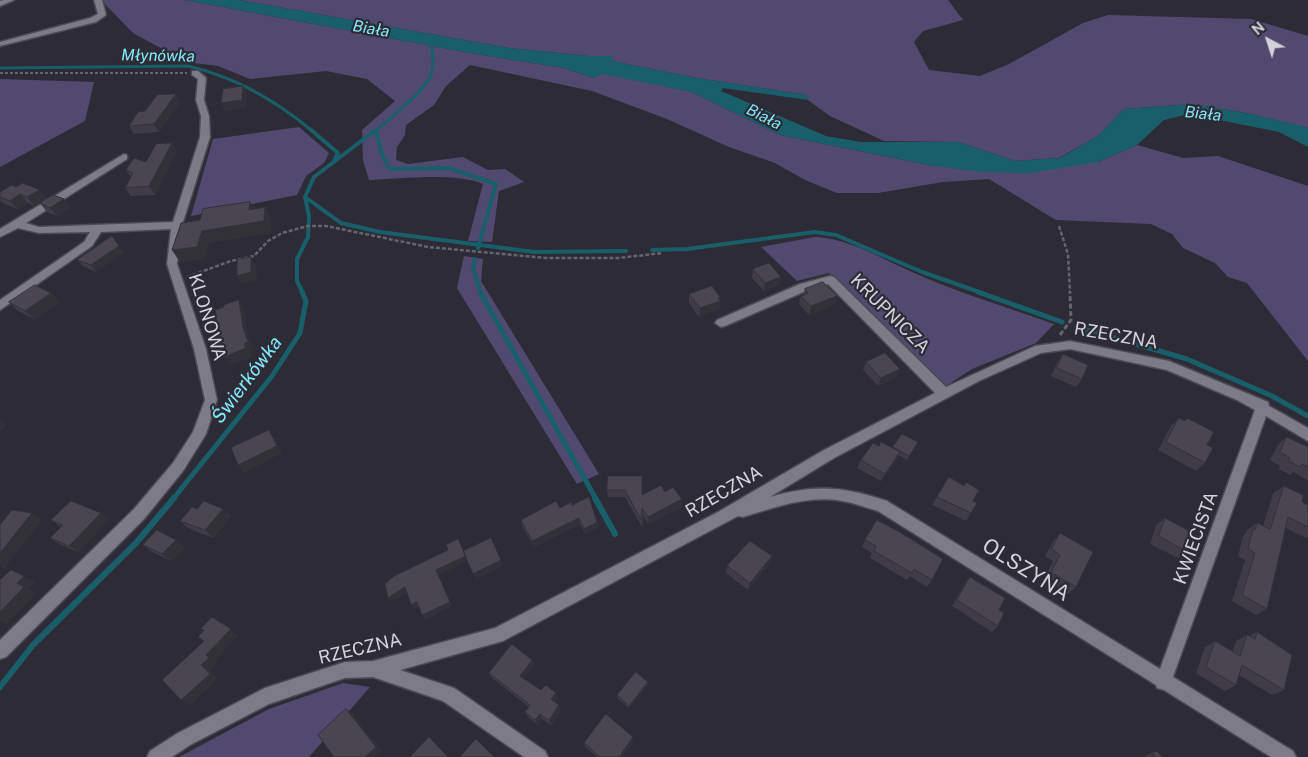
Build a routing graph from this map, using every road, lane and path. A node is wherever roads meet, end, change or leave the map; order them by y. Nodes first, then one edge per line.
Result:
1 (10, 0) edge
2 (98, 0) edge
3 (0, 4) edge
4 (0, 44) edge
5 (0, 73) edge
6 (195, 73) joint
7 (124, 157) dead end
8 (17, 224) junction
9 (177, 225) junction
10 (1059, 226) dead end
11 (98, 230) junction
12 (0, 234) edge
13 (663, 253) dead end
14 (177, 280) junction
15 (0, 306) edge
16 (721, 322) dead end
17 (1039, 349) junction
18 (944, 394) junction
19 (1263, 406) junction
20 (1308, 435) edge
21 (723, 517) junction
22 (0, 651) edge
23 (373, 669) junction
24 (1163, 682) junction
25 (156, 757) edge
26 (539, 757) edge
27 (1287, 757) edge

1 - 3 street
2 - 4 street
5 - 6 path
6 - 9 street, KLONOWA
7 - 8 street
8 - 11 street
8 - 12 street
9 - 11 street
9 - 14 street, KLONOWA
10 - 17 path
11 - 15 street
13 - 14 path
14 - 22 street, KLONOWA
16 - 18 street, KRUPNICZA
17 - 18 street, RZECZNA
17 - 19 street, RZECZNA
18 - 21 street, RZECZNA
19 - 20 street, RZECZNA
19 - 24 street, KWIECISTA
21 - 23 street, RZECZNA
21 - 24 street, OLSZYNA
23 - 25 street, RZECZNA
23 - 26 street
24 - 27 street, OLSZYNA

